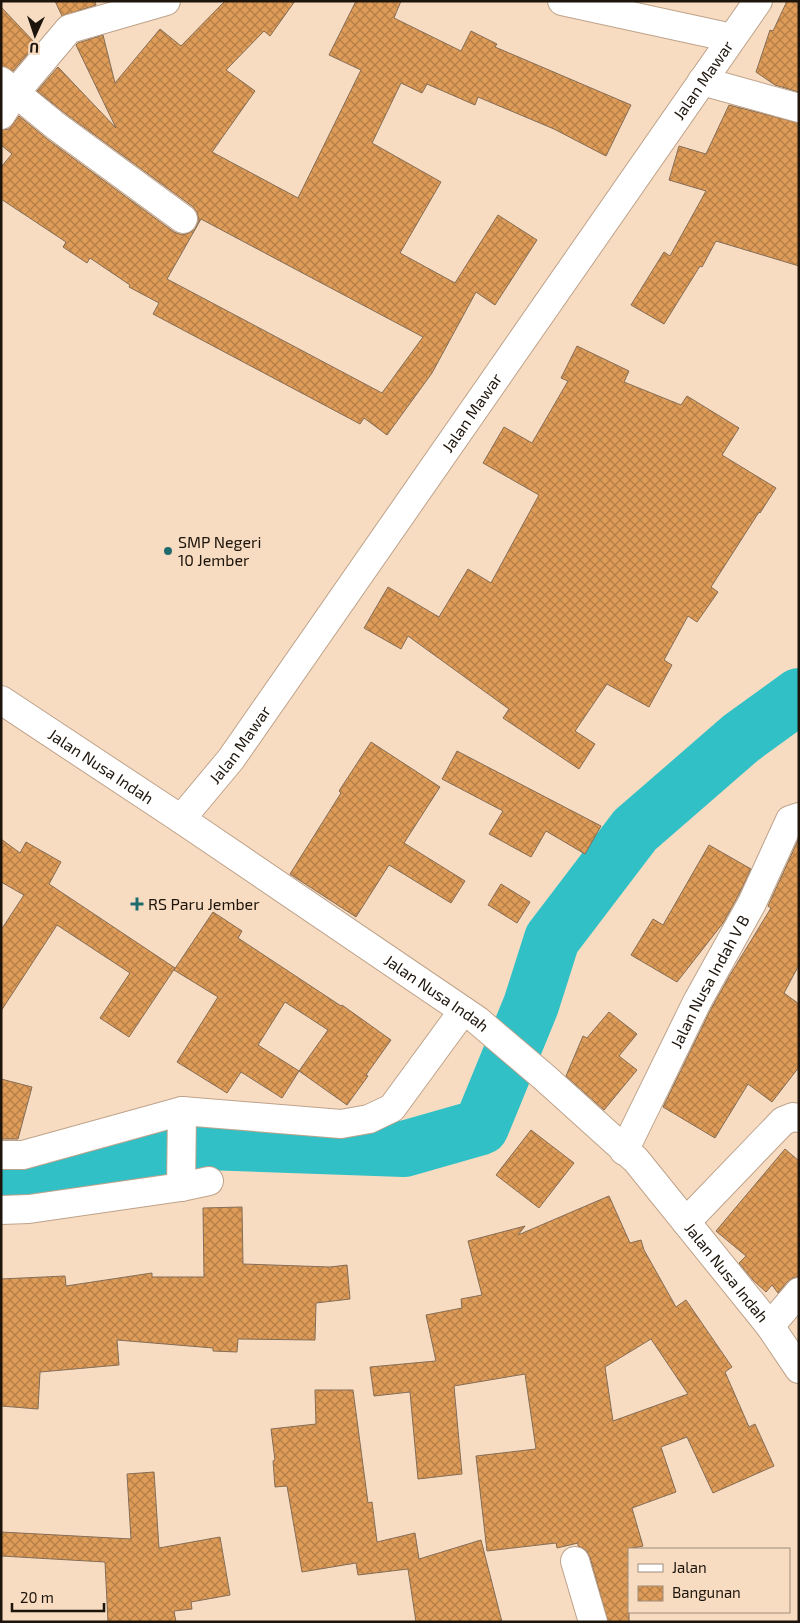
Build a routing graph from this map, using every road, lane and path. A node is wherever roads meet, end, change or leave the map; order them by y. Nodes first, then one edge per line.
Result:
1 (166, 1) edge
2 (562, 1) edge
3 (758, 1) edge
4 (732, 38) junction
5 (702, 81) junction
6 (6, 96) edge
7 (799, 108) edge
8 (183, 219) dead end
9 (1, 700) edge
10 (799, 817) edge
11 (181, 819) junction
12 (470, 1016) junction
13 (182, 1117) junction
14 (799, 1118) edge
15 (624, 1151) junction
16 (1, 1155) edge
17 (209, 1181) dead end
18 (181, 1182) junction
19 (1, 1210) edge
20 (686, 1222) junction
21 (799, 1292) edge
22 (770, 1326) junction
23 (799, 1369) edge
24 (575, 1561) dead end
25 (593, 1622) edge

1 - 6 street
2 - 4 street
3 - 4 street, Jalan Mawar
4 - 5 street, Jalan Mawar
5 - 7 street
5 - 11 street, Jalan Mawar
6 - 8 street
9 - 11 street, Jalan Nusa Indah
10 - 15 street, Jalan Nusa Indah V B
11 - 12 street, Jalan Nusa Indah
12 - 13 street
12 - 15 street, Jalan Nusa Indah
13 - 16 street
13 - 18 street
14 - 20 street
15 - 20 street, Jalan Nusa Indah
17 - 18 street
18 - 19 street
20 - 22 street, Jalan Nusa Indah
21 - 22 street
22 - 23 street, Jalan Nusa Indah
24 - 25 street

